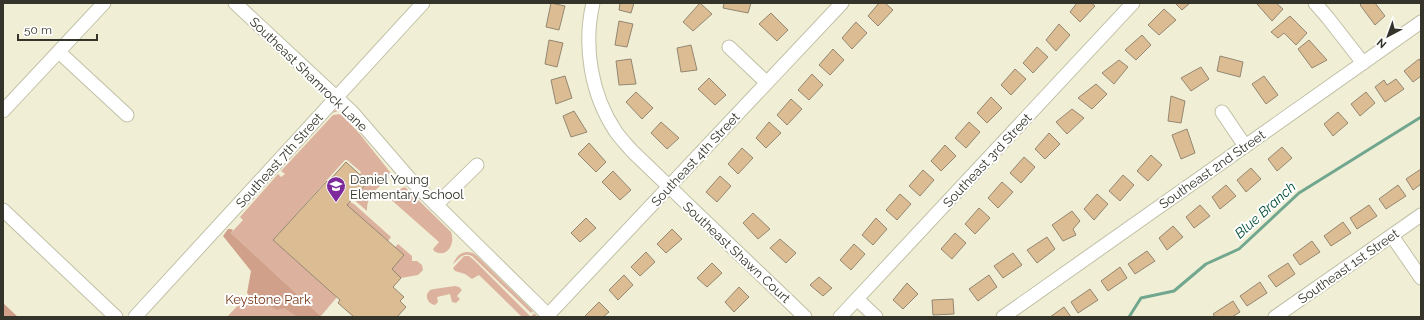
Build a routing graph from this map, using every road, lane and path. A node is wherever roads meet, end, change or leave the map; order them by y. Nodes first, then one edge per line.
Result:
1 (104, 3) edge
2 (235, 3) edge
3 (423, 3) edge
4 (593, 3) edge
5 (842, 3) edge
6 (1134, 3) edge
7 (1315, 3) edge
8 (1421, 22) edge
9 (729, 47) dead end
10 (59, 52) junction
11 (1363, 64) junction
12 (766, 82) junction
13 (336, 98) junction
14 (3, 111) edge
15 (1222, 112) dead end
16 (127, 115) dead end
17 (1245, 146) junction
18 (477, 165) dead end
19 (669, 188) junction
20 (436, 205) junction
21 (3, 210) edge
22 (1421, 215) edge
23 (1392, 236) junction
24 (1421, 278) edge
25 (858, 299) junction
26 (549, 316) edge
27 (116, 317) edge
28 (135, 317) edge
29 (805, 317) edge
30 (840, 317) edge
31 (876, 317) edge
32 (1003, 317) edge
33 (1275, 317) edge

1 - 10 street
2 - 13 street, Southeast Shamrock Lane
3 - 13 street, Southeast 7th Street
4 - 19 street, Southeast Shawn Court
5 - 12 street, Southeast 4th Street
6 - 25 street, Southeast 3rd Street
7 - 11 street
8 - 11 street, Southeast 2nd Street
9 - 12 street
10 - 14 street
10 - 16 street
11 - 17 street, Southeast 2nd Street
12 - 19 street, Southeast 4th Street
13 - 20 street, Southeast Shamrock Lane
13 - 28 street, Southeast 7th Street
15 - 17 street
17 - 32 street, Southeast 2nd Street
18 - 20 street
19 - 26 street, Southeast 4th Street
19 - 29 street, Southeast Shawn Court
20 - 26 street, Southeast Shamrock Lane
21 - 27 street
22 - 23 street, Southeast 1st Street
23 - 24 street
23 - 33 street, Southeast 1st Street
25 - 30 street, Southeast 3rd Street
25 - 31 street

